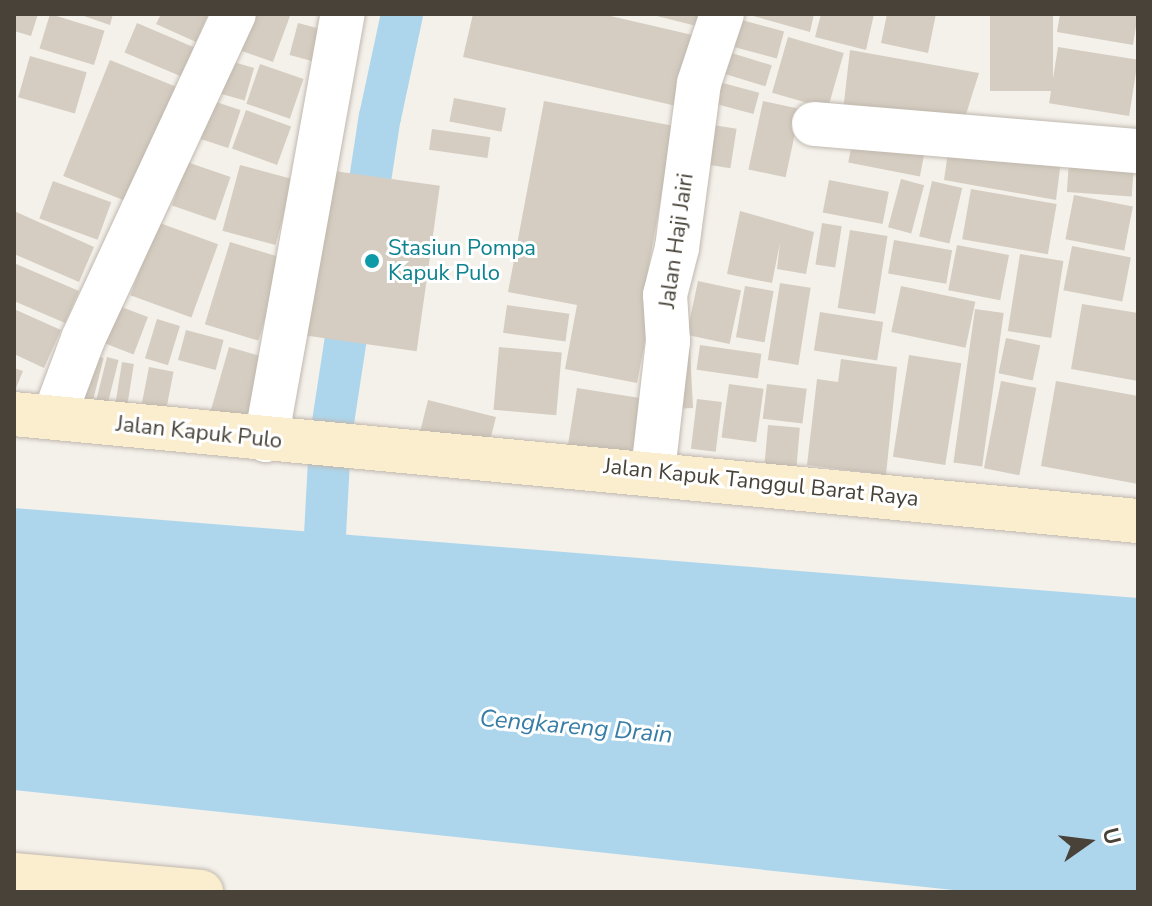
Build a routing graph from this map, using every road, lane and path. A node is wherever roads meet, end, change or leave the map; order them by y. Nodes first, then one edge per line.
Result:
1 (234, 14) edge
2 (343, 14) edge
3 (722, 14) edge
4 (814, 124) dead end
5 (1138, 151) edge
6 (34, 415) edge
7 (281, 442) junction
8 (385, 450) joint
9 (653, 471) junction
10 (1138, 521) edge
11 (14, 875) edge
12 (201, 892) edge

1 - 6 street
2 - 7 street
3 - 9 street, Jalan Haji Jairi
4 - 5 street
6 - 7 main road, Jalan Kapuk Pulo
7 - 8 main road, Jalan Kapuk Pulo
8 - 9 main road, Jalan Kapuk Tanggul Barat Raya
9 - 10 main road, Jalan Kapuk Tanggul Barat Raya
11 - 12 main road

